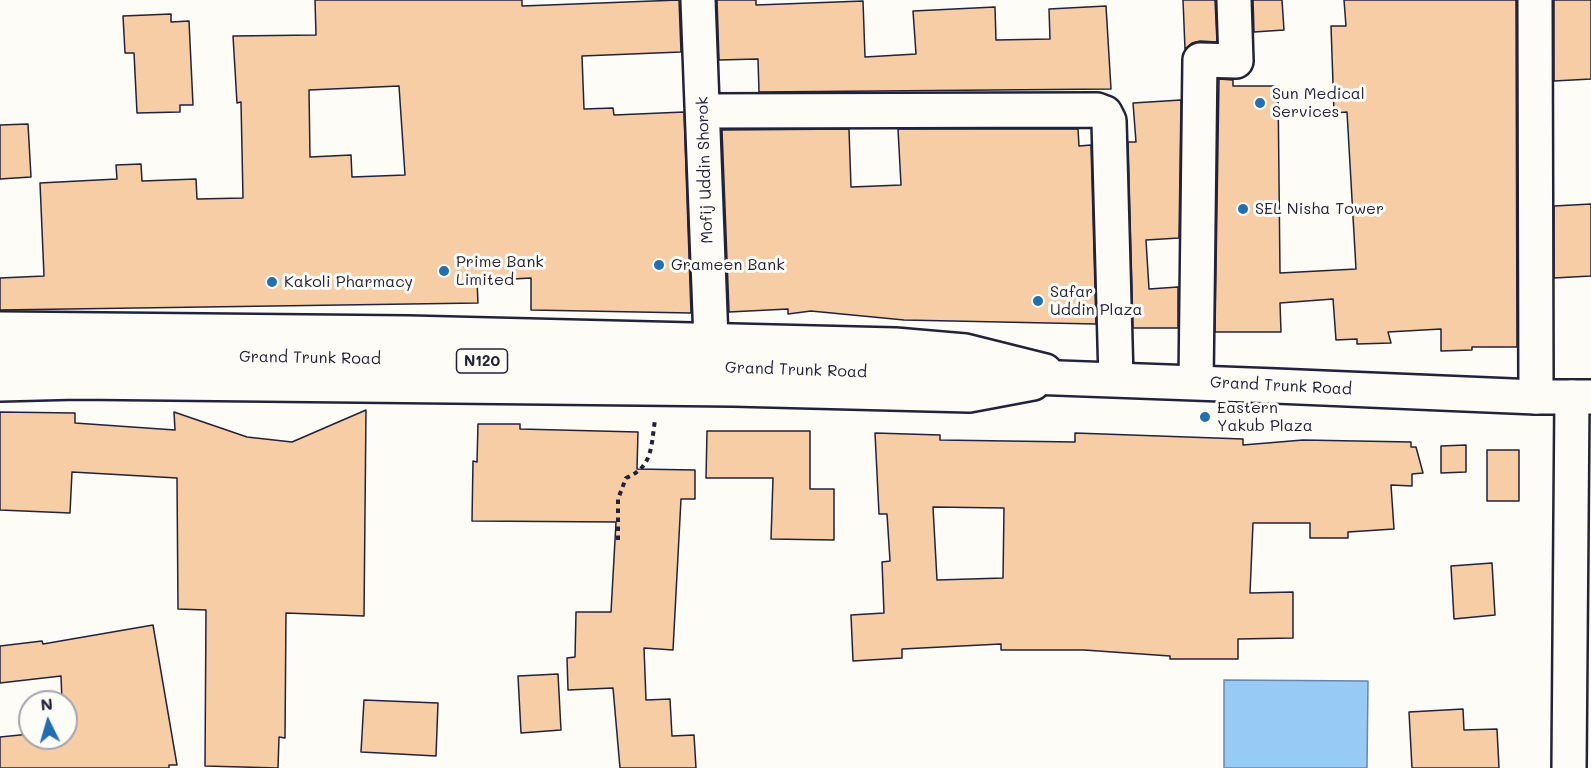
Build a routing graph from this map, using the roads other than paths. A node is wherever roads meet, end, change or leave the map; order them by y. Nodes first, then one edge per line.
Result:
1 (698, 0) edge
2 (1234, 0) edge
3 (1535, 0) edge
4 (703, 111) junction
5 (0, 329) edge
6 (711, 340) junction
7 (0, 354) edge
8 (1061, 377) junction
9 (1116, 379) junction
10 (1196, 382) junction
11 (0, 384) edge
12 (1536, 397) junction
13 (1582, 397) edge
14 (1569, 768) edge

1 - 4 main road, Mofij Uddin Shorok
2 - 10 main road
3 - 12 main road
4 - 6 main road, Mofij Uddin Shorok
4 - 9 main road
5 - 6 main road
6 - 8 main road
7 - 8 main road, Grand Trunk Road / N120
8 - 9 main road, Grand Trunk Road / N120
8 - 11 main road
9 - 10 main road, Grand Trunk Road / N120
10 - 12 main road, Grand Trunk Road / N120
12 - 13 main road, Grand Trunk Road / N120
13 - 14 main road

